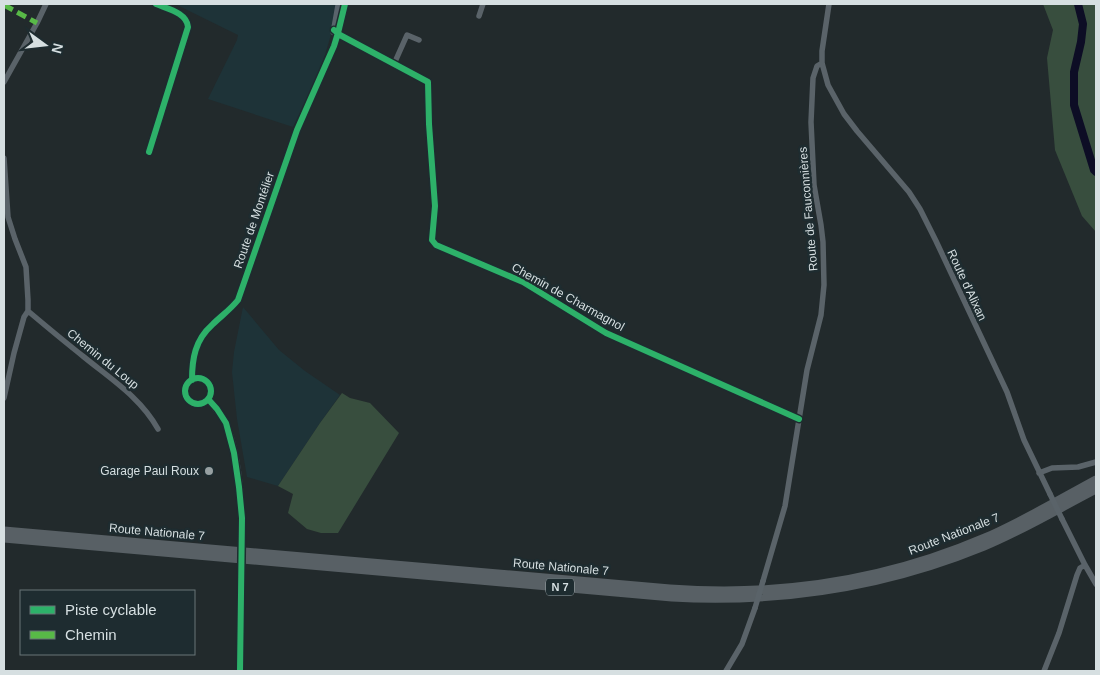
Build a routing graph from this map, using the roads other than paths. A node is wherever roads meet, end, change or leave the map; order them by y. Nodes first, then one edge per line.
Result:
1 (46, 4) edge
2 (156, 4) edge
3 (339, 4) edge
4 (345, 4) edge
5 (483, 4) edge
6 (829, 4) edge
7 (479, 16) dead end
8 (336, 32) junction
9 (419, 40) dead end
10 (822, 63) junction
11 (394, 64) junction
12 (4, 82) edge
13 (149, 152) dead end
14 (4, 158) edge
15 (28, 311) junction
16 (192, 380) junction
17 (4, 398) edge
18 (208, 399) junction
19 (800, 419) junction
20 (158, 428) dead end
21 (1096, 462) edge
22 (1039, 473) junction
23 (1096, 480) edge
24 (1096, 488) edge
25 (4, 531) edge
26 (4, 538) edge
27 (1085, 565) junction
28 (1096, 584) edge
29 (240, 671) edge
30 (726, 671) edge
31 (1044, 671) edge

1 - 12 street
2 - 13 street
3 - 8 main road, Route de Montélier
4 - 8 main road, Route de Montélier
5 - 7 street
6 - 10 street, Route d'Alixan
8 - 11 street, Chemin de Charmagnol
8 - 16 main road, Route de Montélier
9 - 11 street
10 - 19 street, Route de Fauconnières
10 - 22 street, Route d'Alixan
11 - 19 street, Chemin de Charmagnol
14 - 15 street
15 - 17 street
15 - 20 street, Chemin du Loup
16 - 18 main road
16 - 18 main road
18 - 29 main road, bridge
19 - 30 street, Route de Fauconnières, bridge
21 - 22 street
22 - 27 street, Route d'Alixan, bridge
23 - 25 highway, Route Nationale 7 / N 7
24 - 26 highway, Route Nationale 7 / N 7
27 - 28 street, Route d'Alixan
27 - 31 street

